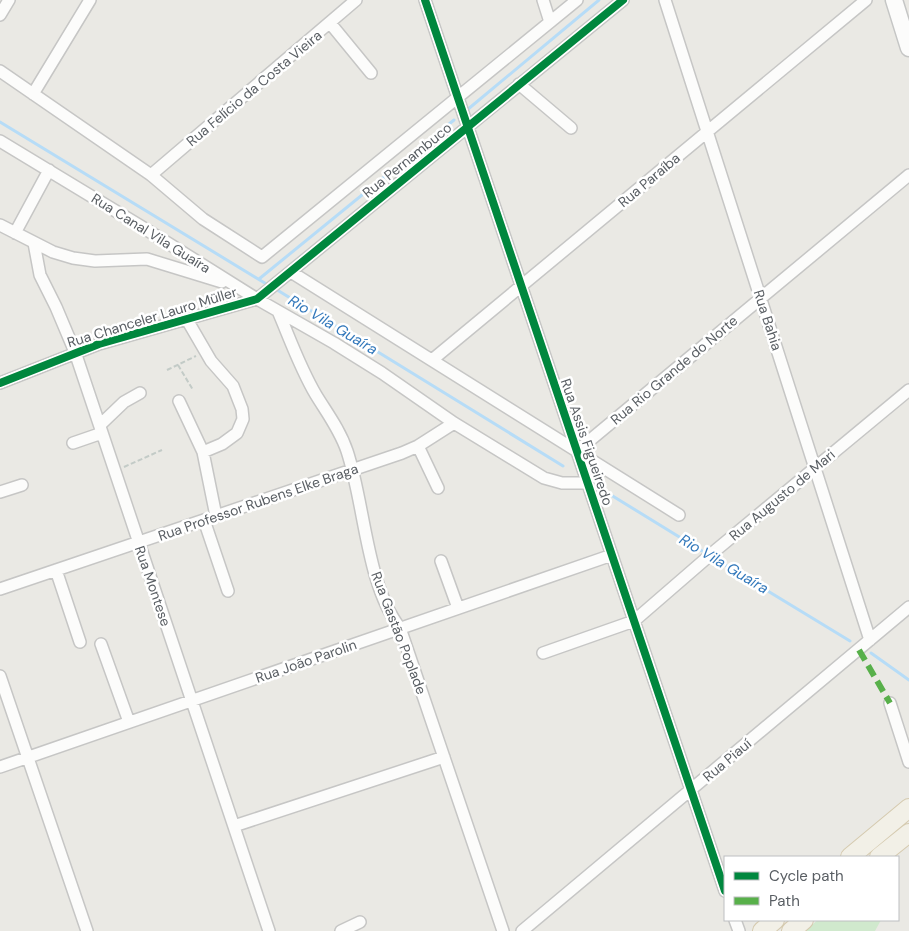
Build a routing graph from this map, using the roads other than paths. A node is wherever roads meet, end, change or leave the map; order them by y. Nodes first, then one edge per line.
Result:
1 (9, 0) edge
2 (90, 0) edge
3 (356, 0) edge
4 (425, 0) edge
5 (543, 0) edge
6 (577, 0) edge
7 (623, 0) edge
8 (665, 0) edge
9 (866, 0) edge
10 (894, 0) edge
11 (0, 15) edge
12 (550, 22) junction
13 (330, 23) junction
14 (909, 48) edge
15 (0, 71) edge
16 (371, 73) dead end
17 (519, 84) junction
18 (33, 94) junction
19 (458, 98) junction
20 (467, 127) junction
21 (571, 128) dead end
22 (707, 132) junction
23 (0, 140) edge
24 (48, 170) junction
25 (151, 175) junction
26 (909, 175) edge
27 (0, 225) edge
28 (16, 233) junction
29 (34, 242) junction
30 (291, 272) junction
31 (234, 285) junction
32 (522, 286) junction
33 (761, 298) junction
34 (257, 299) junction
35 (278, 312) junction
36 (186, 318) junction
37 (75, 352) junction
38 (432, 360) junction
39 (0, 383) edge
40 (909, 390) edge
41 (140, 393) dead end
42 (179, 401) dead end
43 (454, 423) junction
44 (101, 429) junction
45 (72, 443) dead end
46 (418, 446) junction
47 (577, 451) junction
48 (202, 452) junction
49 (815, 468) junction
50 (352, 470) junction
51 (588, 483) junction
52 (22, 485) dead end
53 (438, 488) dead end
54 (0, 492) edge
55 (679, 515) dead end
56 (210, 518) junction
57 (139, 542) junction
58 (612, 555) junction
59 (441, 561) dead end
60 (56, 570) junction
61 (0, 589) edge
62 (228, 591) dead end
63 (909, 607) edge
64 (458, 608) junction
65 (634, 621) junction
66 (400, 628) junction
67 (870, 640) junction
68 (80, 642) dead end
69 (101, 644) dead end
70 (543, 653) dead end
71 (0, 676) edge
72 (192, 700) junction
73 (890, 703) dead end
74 (129, 722) junction
75 (28, 757) junction
76 (444, 757) junction
77 (909, 762) edge
78 (0, 767) edge
79 (691, 790) junction
80 (909, 808) edge
81 (234, 826) junction
82 (908, 834) edge
83 (851, 856) edge
84 (880, 856) edge
85 (724, 888) edge
86 (774, 921) edge
87 (803, 921) edge
88 (360, 922) dead end
89 (87, 931) edge
90 (269, 931) edge
91 (341, 931) edge
92 (503, 931) edge
93 (522, 931) edge
94 (762, 931) edge
95 (791, 931) edge

1 - 11 street
2 - 18 street
3 - 13 street, Rua Felício da Costa Vieira
4 - 19 street, Rua Assis Figueiredo
5 - 12 street
6 - 12 street, Rua Pernambuco
7 - 17 street, Rua Pernambuco
8 - 22 street, Rua Bahia
9 - 22 street, Rua Paraíba
10 - 14 street
12 - 19 street, Rua Pernambuco
13 - 16 street
13 - 25 street, Rua Felício da Costa Vieira
15 - 18 street
17 - 20 street, Rua Pernambuco
17 - 21 street
18 - 25 street
19 - 20 street, Rua Assis Figueiredo
19 - 25 street, Rua Pernambuco
20 - 30 street, Rua Pernambuco
20 - 32 street, Rua Assis Figueiredo
22 - 32 street, Rua Paraíba
22 - 33 street, Rua Bahia
23 - 24 street, Rua Canal Vila Guaíra
24 - 28 street
24 - 31 street, Rua Canal Vila Guaíra
26 - 33 street, Rua Rio Grande do Norte
27 - 28 street
28 - 29 street
29 - 31 street
29 - 37 street, Rua Montese
30 - 34 street, Rua Pernambuco
30 - 38 street
31 - 34 street, Rua Canal Vila Guaíra
32 - 38 street, Rua Paraíba
32 - 47 street, Rua Assis Figueiredo
33 - 47 street, Rua Rio Grande do Norte
33 - 49 street, Rua Bahia
34 - 35 street, Rua Canal Vila Guaíra
34 - 36 street, Rua Chanceler Lauro Müller
35 - 43 street, Rua Canal Vila Guaíra
35 - 50 street, Rua Gastão Poplade
36 - 37 street, Rua Chanceler Lauro Müller
36 - 48 street
37 - 39 street, Rua Chanceler Lauro Müller
37 - 44 street, Rua Montese
38 - 47 street
40 - 49 street, Rua Augusto de Mari
41 - 44 street
42 - 48 street
43 - 46 street, Rua Professor Rubens Elke Braga
43 - 51 street, Rua Canal Vila Guaíra
44 - 45 street
44 - 57 street, Rua Montese
46 - 50 street, Rua Professor Rubens Elke Braga
46 - 53 street
47 - 51 street, Rua Assis Figueiredo
47 - 55 street
48 - 56 street
49 - 65 street, Rua Augusto de Mari
49 - 67 street, Rua Bahia
50 - 56 street, Rua Professor Rubens Elke Braga
50 - 66 street, Rua Gastão Poplade
51 - 58 street, Rua Assis Figueiredo
52 - 54 street
56 - 57 street, Rua Professor Rubens Elke Braga
56 - 62 street
57 - 60 street, Rua Professor Rubens Elke Braga
57 - 72 street, Rua Montese
58 - 64 street, Rua João Parolin
58 - 65 street, Rua Assis Figueiredo
59 - 64 street
60 - 61 street, Rua Professor Rubens Elke Braga
60 - 68 street
63 - 67 street, Rua Piauí
64 - 66 street, Rua João Parolin
65 - 70 street
65 - 79 street, Rua Assis Figueiredo
66 - 72 street, Rua João Parolin
66 - 76 street, Rua Gastão Poplade
67 - 79 street, Rua Piauí
69 - 74 street
71 - 75 street
72 - 74 street, Rua João Parolin
72 - 81 street, Rua Montese
73 - 77 street
74 - 75 street, Rua João Parolin
75 - 78 street, Rua João Parolin
75 - 89 street
76 - 81 street
76 - 92 street, Rua Gastão Poplade
79 - 85 street, Rua Assis Figueiredo
79 - 93 street, Rua Piauí
80 - 83 main road
81 - 90 street, Rua Montese
82 - 84 main road
86 - 94 main road
87 - 95 main road
88 - 91 street

